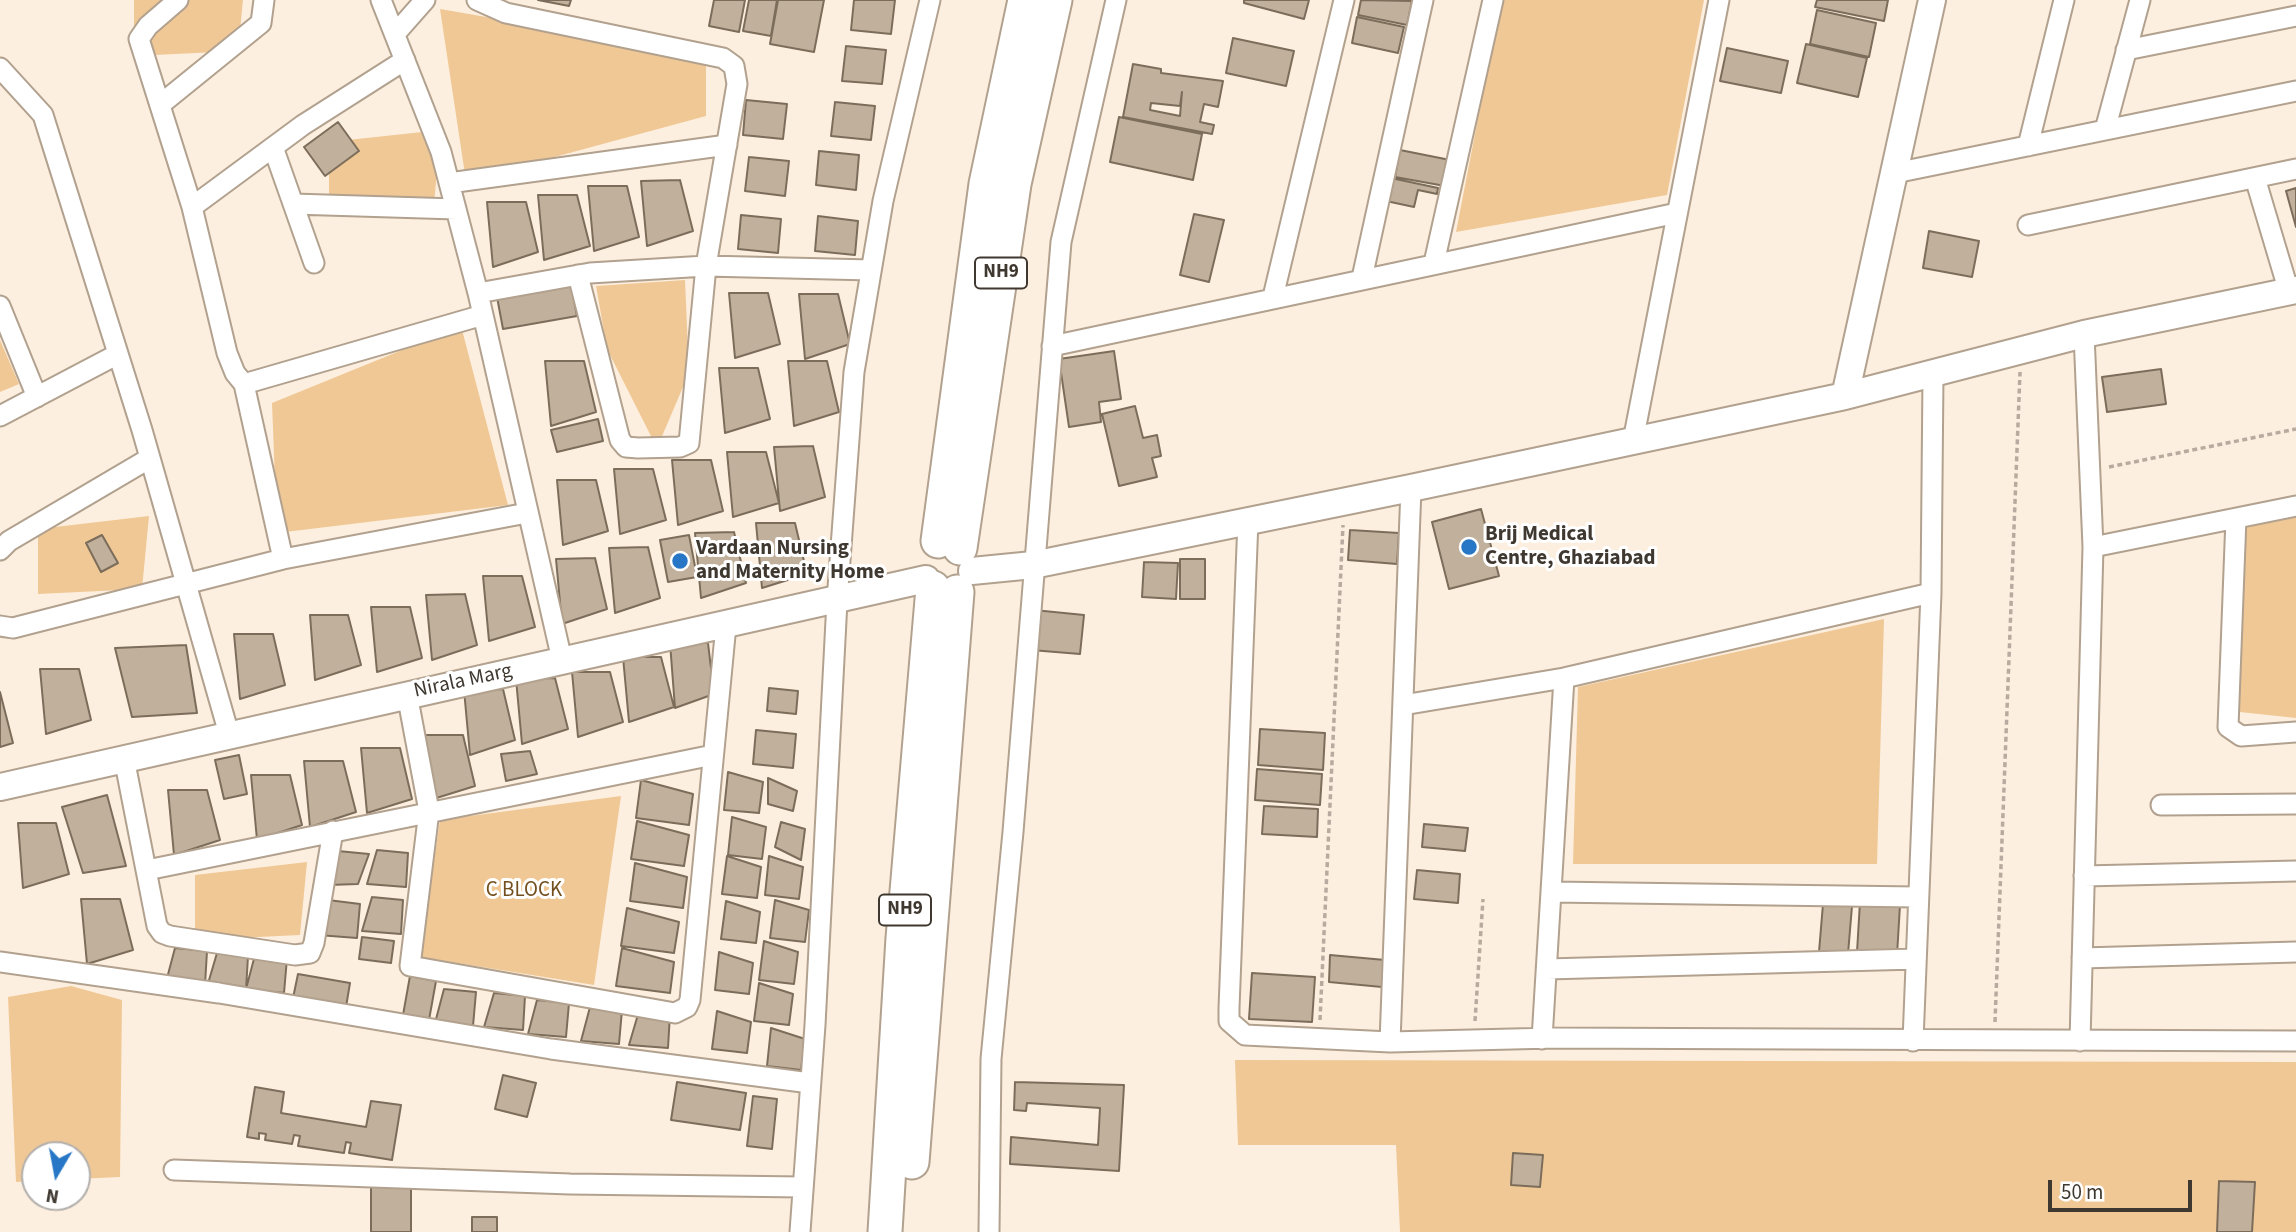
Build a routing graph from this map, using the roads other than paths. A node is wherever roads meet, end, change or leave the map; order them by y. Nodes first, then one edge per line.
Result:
1 (178, 0) edge
2 (264, 0) edge
3 (381, 0) edge
4 (425, 0) edge
5 (477, 0) edge
6 (930, 0) edge
7 (1026, 0) edge
8 (1055, 0) edge
9 (1116, 0) edge
10 (1344, 0) edge
11 (1423, 0) edge
12 (1493, 0) edge
13 (1719, 0) edge
14 (1932, 0) edge
15 (2064, 0) edge
16 (2140, 0) edge
17 (2296, 16) edge
18 (394, 34) junction
19 (2126, 50) junction
20 (405, 60) junction
21 (0, 68) edge
22 (2296, 92) edge
23 (161, 104) junction
24 (2105, 130) junction
25 (727, 145) junction
26 (2028, 146) junction
27 (273, 147) junction
28 (2296, 169) edge
29 (1895, 173) junction
30 (2255, 178) junction
31 (449, 183) junction
32 (293, 204) junction
33 (192, 207) junction
34 (456, 209) junction
35 (1676, 213) junction
36 (2028, 225) dead end
37 (314, 263) dead end
38 (1434, 263) junction
39 (706, 265) junction
40 (871, 270) junction
41 (578, 275) junction
42 (1363, 278) junction
43 (2292, 291) edge
44 (478, 293) junction
45 (1273, 297) junction
46 (0, 306) edge
47 (483, 315) junction
48 (2084, 334) junction
49 (1052, 346) junction
50 (118, 354) junction
51 (1933, 375) junction
52 (244, 384) junction
53 (1845, 396) junction
54 (37, 397) junction
55 (0, 416) edge
56 (1633, 441) junction
57 (150, 458) junction
58 (1411, 488) junction
59 (2296, 506) edge
60 (527, 513) junction
61 (2236, 518) junction
62 (1248, 520) junction
63 (2093, 547) junction
64 (0, 550) edge
65 (283, 559) junction
66 (1033, 565) junction
67 (948, 571) junction
68 (186, 583) junction
69 (1931, 593) junction
70 (837, 601) junction
71 (726, 625) junction
72 (0, 626) edge
73 (562, 660) junction
74 (1564, 678) junction
75 (407, 694) junction
76 (1403, 705) junction
77 (2296, 732) edge
78 (229, 734) junction
79 (713, 755) junction
80 (124, 758) junction
81 (0, 788) edge
82 (2296, 804) edge
83 (2161, 805) dead end
84 (429, 811) junction
85 (333, 831) junction
86 (147, 870) junction
87 (2296, 871) edge
88 (2084, 876) junction
89 (1551, 892) junction
90 (1917, 897) junction
91 (2296, 952) edge
92 (2082, 957) junction
93 (1916, 959) junction
94 (0, 962) edge
95 (1547, 970) junction
96 (1542, 1039) junction
97 (1913, 1041) junction
98 (2080, 1041) junction
99 (2296, 1041) edge
100 (1390, 1042) junction
101 (810, 1083) junction
102 (174, 1170) dead end
103 (802, 1187) junction
104 (800, 1232) edge
105 (885, 1232) edge
106 (905, 1232) edge
107 (989, 1232) edge

1 - 23 street
2 - 23 street
3 - 18 street
4 - 18 street
5 - 25 street
6 - 40 street
7 - 67 highway, NH9
8 - 67 highway, NH9
9 - 49 street
10 - 45 street
11 - 42 street
12 - 38 street
13 - 35 street
14 - 29 street
15 - 26 street
16 - 19 street
17 - 19 street
18 - 20 street
19 - 24 street
20 - 27 street
20 - 31 street
21 - 50 street
22 - 24 street
23 - 33 street
24 - 26 street
25 - 31 street
25 - 39 street
26 - 29 street
27 - 32 street
27 - 33 street
28 - 30 street
29 - 53 street
30 - 36 street
30 - 43 street
31 - 34 street
32 - 34 street
32 - 37 street
33 - 52 street
34 - 44 street
35 - 38 street
35 - 56 street
38 - 42 street
39 - 40 street
39 - 41 street
39 - 41 street
40 - 70 street
41 - 44 street
42 - 45 street
43 - 48 street, Nirala Marg
44 - 47 street
45 - 49 street
46 - 54 street
47 - 52 street
47 - 60 street
48 - 51 street, Nirala Marg
48 - 63 street
49 - 66 street
50 - 54 street
50 - 57 street
51 - 53 street, Nirala Marg
51 - 69 street
52 - 65 street
53 - 56 street, Nirala Marg
54 - 55 street
56 - 58 street, Nirala Marg
57 - 64 street
57 - 68 street
58 - 62 street, Nirala Marg
58 - 76 street
59 - 61 street
60 - 65 street
60 - 73 street
61 - 63 street
61 - 77 street
62 - 66 street, Nirala Marg
62 - 100 street
63 - 88 street
65 - 68 street
66 - 67 street, Nirala Marg
66 - 107 street
67 - 70 street, Nirala Marg
67 - 105 highway, NH9
67 - 106 highway, NH9
68 - 72 street
68 - 78 street
69 - 74 street
69 - 90 street
70 - 71 street, Nirala Marg
70 - 101 street
71 - 73 street, Nirala Marg
71 - 79 street
73 - 75 street, Nirala Marg
74 - 76 street
74 - 89 street
75 - 78 street, Nirala Marg
75 - 84 street
76 - 100 street
78 - 80 street, Nirala Marg
79 - 84 street
79 - 84 street
80 - 81 street, Nirala Marg
80 - 86 street
82 - 83 street
84 - 85 street
85 - 86 street
85 - 86 street
87 - 88 street
88 - 92 street
89 - 90 street
89 - 95 street
90 - 93 street
91 - 92 street
92 - 98 street
93 - 95 street
93 - 97 street
94 - 101 street
95 - 96 street
96 - 97 street
96 - 100 street
97 - 98 street
98 - 99 street
101 - 103 street
102 - 103 street
103 - 104 street

